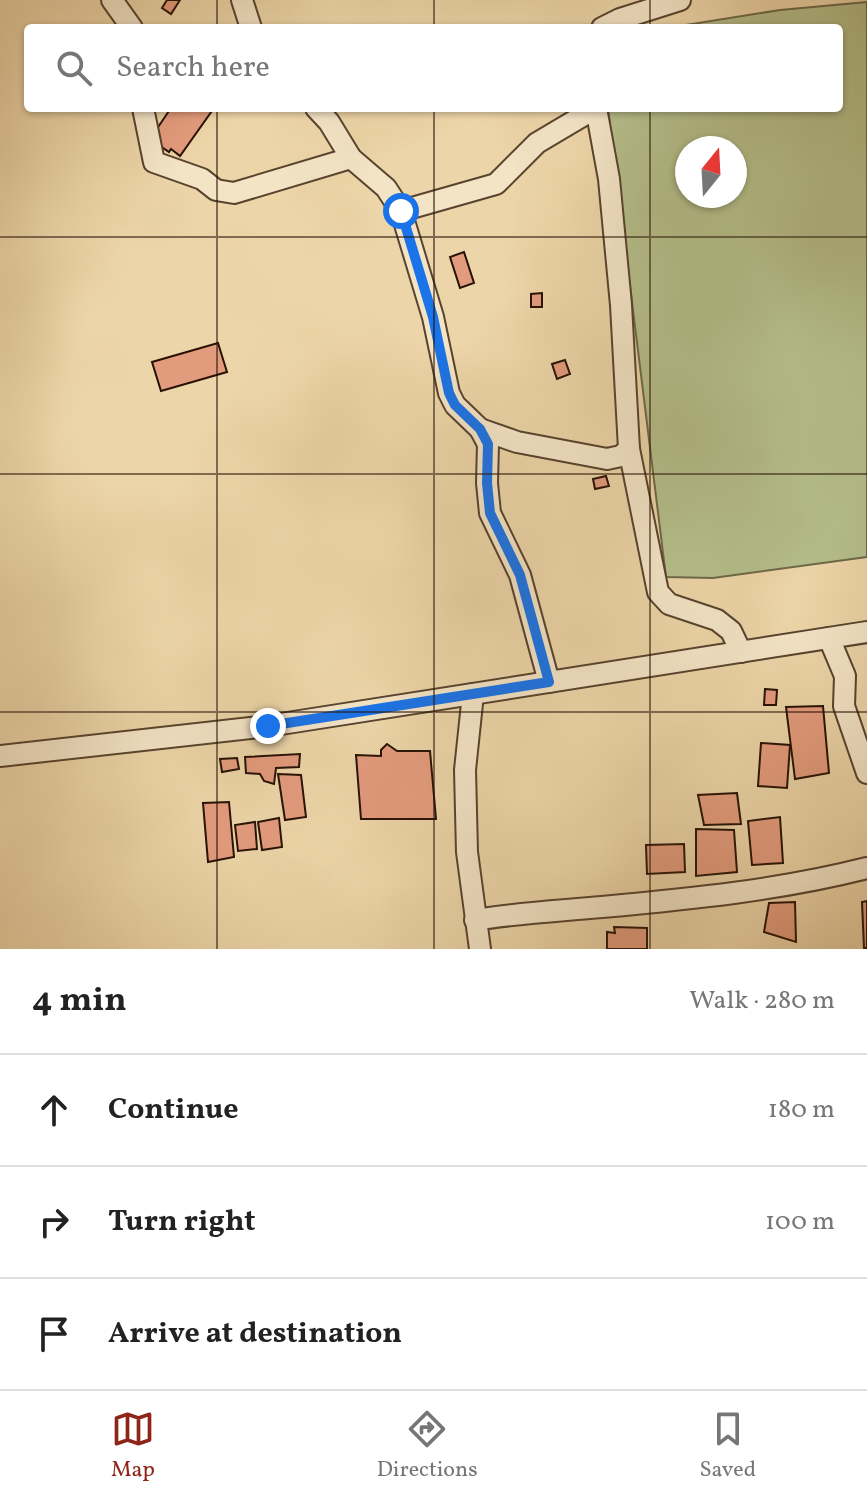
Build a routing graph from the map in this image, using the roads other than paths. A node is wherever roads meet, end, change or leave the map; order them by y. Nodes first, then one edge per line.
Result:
1 (112, 0) edge
2 (242, 0) edge
3 (680, 0) edge
4 (129, 24) edge
5 (250, 24) edge
6 (610, 24) edge
7 (144, 112) edge
8 (320, 112) edge
9 (589, 112) edge
10 (597, 112) edge
11 (351, 158) junction
12 (401, 211) junction
13 (480, 429) junction
14 (629, 449) junction
15 (867, 632) edge
16 (829, 638) junction
17 (741, 652) junction
18 (549, 682) junction
19 (473, 694) junction
20 (0, 756) edge
21 (867, 773) edge
22 (867, 868) edge
23 (475, 920) junction
24 (480, 949) edge

1 - 4 street
2 - 5 street
3 - 6 street
7 - 11 street
8 - 11 street
9 - 12 street
10 - 14 street
11 - 12 street
12 - 13 street
13 - 14 street
13 - 18 street
14 - 17 street
15 - 16 street
16 - 17 street
16 - 21 street
17 - 18 street
18 - 19 street
19 - 20 street
19 - 23 street
22 - 23 street
23 - 24 street

